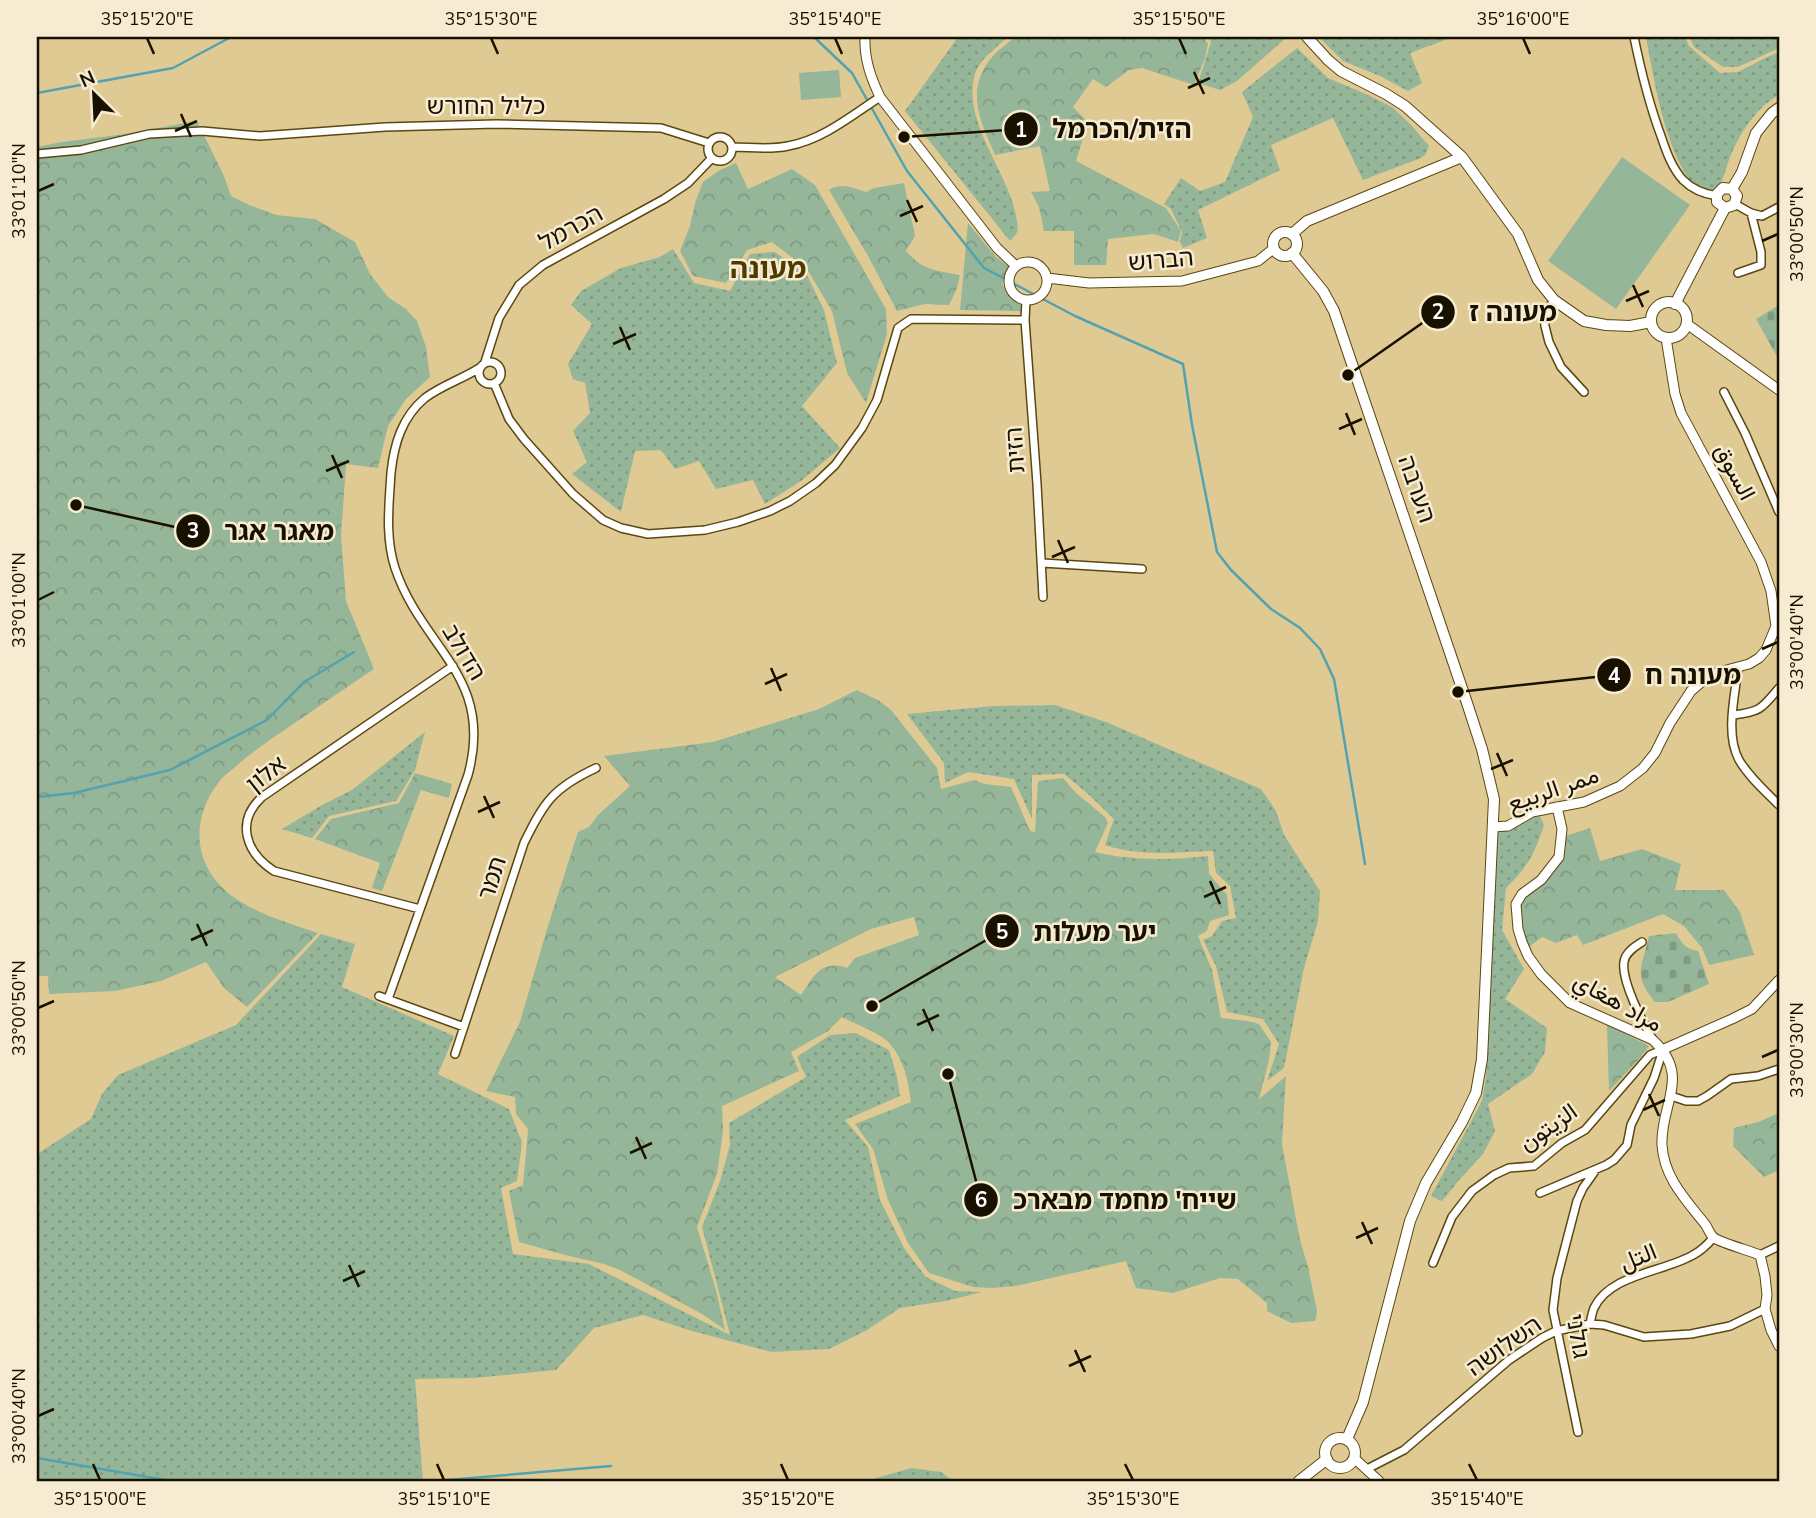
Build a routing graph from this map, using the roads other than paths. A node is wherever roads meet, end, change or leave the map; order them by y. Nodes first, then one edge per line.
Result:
1 (865, 37) edge
2 (1307, 37) edge
3 (1634, 37) edge
4 (880, 97) junction
5 (1779, 108) edge
6 (709, 143) junction
7 (732, 147) junction
8 (37, 154) edge
9 (1462, 157) junction
10 (712, 158) junction
11 (1732, 189) junction
12 (1717, 196) junction
13 (1730, 206) junction
14 (1779, 207) edge
15 (1751, 213) junction
16 (1292, 234) junction
17 (1273, 249) junction
18 (1292, 253) junction
19 (1016, 267) junction
20 (1738, 273) dead end
21 (1047, 278) junction
22 (1026, 300) junction
23 (1554, 300) junction
24 (1675, 304) junction
25 (1025, 320) junction
26 (1651, 322) junction
27 (1687, 324) junction
28 (1666, 338) junction
29 (483, 365) junction
30 (484, 382) junction
31 (494, 383) junction
32 (450, 384) junction
33 (1779, 390) edge
34 (1584, 391) dead end
35 (1724, 392) dead end
36 (1779, 512) edge
37 (1042, 563) junction
38 (1142, 569) dead end
39 (1043, 597) dead end
40 (1777, 626) edge
41 (453, 666) junction
42 (1738, 668) junction
43 (1779, 688) edge
44 (1733, 715) junction
45 (596, 768) dead end
46 (1779, 805) edge
47 (1557, 807) junction
48 (1493, 827) junction
49 (420, 909) junction
50 (1642, 942) dead end
51 (1779, 981) edge
52 (379, 996) dead end
53 (388, 999) junction
54 (464, 1027) junction
55 (1653, 1040) junction
56 (1664, 1049) junction
57 (455, 1054) dead end
58 (1779, 1069) edge
59 (1671, 1096) junction
60 (1595, 1171) junction
61 (1540, 1193) dead end
62 (1714, 1237) junction
63 (1779, 1245) edge
64 (1760, 1255) junction
65 (1433, 1263) dead end
66 (1765, 1309) junction
67 (1590, 1324) junction
68 (1556, 1331) junction
69 (1779, 1346) edge
70 (1578, 1432) dead end
71 (1347, 1439) junction
72 (1354, 1458) junction
73 (1327, 1459) junction
74 (1367, 1469) junction
75 (1299, 1481) edge
76 (1379, 1481) edge

1 - 4 street
2 - 9 main road
3 - 12 street
4 - 7 street
4 - 19 street
5 - 11 main road
6 - 7 street
6 - 8 street, כליל החורש
6 - 10 street
7 - 10 street
9 - 16 main road
9 - 23 main road
10 - 29 street, הכרמל
11 - 12 main road
11 - 13 main road
12 - 13 main road
13 - 15 street
13 - 24 main road
14 - 15 street
15 - 20 street
16 - 17 main road
16 - 18 main road
17 - 18 main road
17 - 21 street, הברוש
18 - 48 main road, הערבה
19 - 21 street
19 - 22 street
21 - 22 street
22 - 25 street, הזית
23 - 26 main road
23 - 34 street
24 - 26 main road
24 - 27 main road
25 - 31 street
25 - 37 street, הזית
26 - 28 main road
27 - 28 main road
27 - 33 street
28 - 40 street, السوق
29 - 30 street
29 - 31 street
29 - 32 street, הדולב
30 - 31 street
30 - 32 street, הדולב
32 - 41 street, הדולב
35 - 36 street
37 - 38 street
37 - 39 street, הזית
40 - 42 street, السوق
41 - 49 street, הדולב
41 - 49 street, אלון
42 - 44 street
42 - 47 street, ممر الربيع
43 - 44 street
44 - 46 street
45 - 54 street, תמר
47 - 48 street, ممر الربيع
47 - 55 street, مراد هغاي
48 - 71 main road, הערבה
49 - 53 street, הדולב
50 - 55 street
51 - 56 street
52 - 53 street
53 - 54 street
54 - 57 street, תמר
55 - 56 street, مراد هغاي
56 - 59 street
56 - 60 street
56 - 65 street, الزيتون
58 - 59 street
59 - 62 street
60 - 61 street
60 - 68 street, גולני
62 - 64 street
62 - 67 street, التل
63 - 64 street
64 - 66 street
66 - 67 street, השלושה
66 - 69 street
67 - 68 street, השלושה
68 - 70 street, גולני
68 - 74 street, השלושה
71 - 72 main road
71 - 73 main road
72 - 73 main road
72 - 74 street
73 - 75 main road
74 - 76 street

